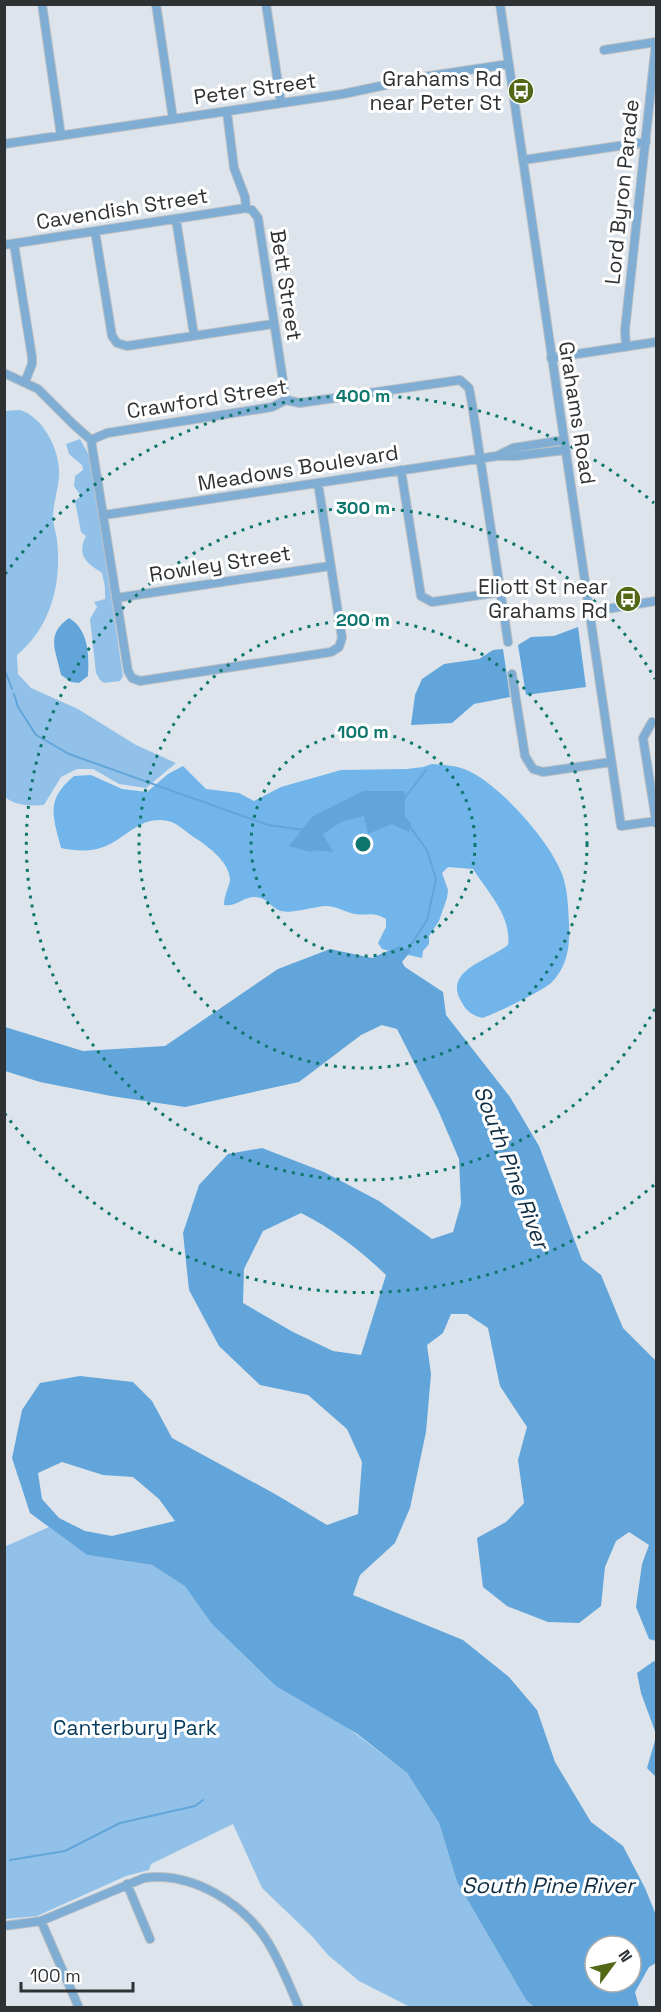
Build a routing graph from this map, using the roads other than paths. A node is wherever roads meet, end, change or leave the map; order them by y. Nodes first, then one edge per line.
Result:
1 (42, 4) edge
2 (156, 4) edge
3 (266, 4) edge
4 (500, 4) edge
5 (656, 42) edge
6 (604, 50) dead end
7 (509, 64) junction
8 (281, 103) junction
9 (227, 112) junction
10 (172, 119) junction
11 (61, 136) junction
12 (646, 142) junction
13 (4, 144) edge
14 (523, 160) junction
15 (246, 208) junction
16 (176, 219) junction
17 (95, 231) junction
18 (14, 244) junction
19 (4, 245) edge
20 (273, 324) junction
21 (194, 335) junction
22 (657, 342) edge
23 (626, 347) junction
24 (551, 358) junction
25 (4, 373) edge
26 (25, 382) junction
27 (286, 400) junction
28 (91, 440) junction
29 (564, 440) junction
30 (565, 450) junction
31 (497, 456) junction
32 (480, 458) junction
33 (401, 470) junction
34 (318, 483) junction
35 (104, 515) junction
36 (330, 566) junction
37 (501, 592) junction
38 (116, 598) junction
39 (657, 601) edge
40 (588, 612) junction
41 (508, 642) dead end
42 (512, 674) dead end
43 (652, 722) dead end
44 (611, 762) junction
45 (653, 779) edge
46 (656, 822) edge
47 (127, 1884) junction
48 (41, 1921) junction
49 (4, 1926) edge
50 (150, 1939) dead end
51 (79, 2007) edge
52 (300, 2007) edge

1 - 11 street
2 - 10 street
3 - 8 street
4 - 7 street, Grahams Road
5 - 6 street
5 - 12 street, Lord Byron Parade
7 - 8 street, Peter Street
7 - 14 street, Grahams Road
8 - 9 street, Peter Street
9 - 10 street, Peter Street
9 - 15 street, Bett Street
10 - 11 street, Peter Street
11 - 13 street, Peter Street
12 - 14 street
12 - 23 street, Lord Byron Parade
14 - 24 street, Grahams Road
15 - 16 street, Cavendish Street
15 - 20 street, Bett Street
16 - 17 street, Cavendish Street
16 - 21 street
17 - 18 street, Cavendish Street
17 - 21 street
18 - 19 street, Cavendish Street
18 - 26 street
20 - 21 street
20 - 27 street, Bett Street
22 - 23 street
23 - 24 street
24 - 29 street, Grahams Road
25 - 26 street
26 - 28 street
27 - 28 street, Crawford Street
27 - 32 street, Crawford Street
28 - 35 street
29 - 30 street, Grahams Road
29 - 31 street, Meadows Boulevard
30 - 31 street, Meadows Boulevard
30 - 40 street, Grahams Road
31 - 32 street, Meadows Boulevard
32 - 33 street, Meadows Boulevard
32 - 37 street, Crawford Street
33 - 34 street, Meadows Boulevard
33 - 37 street
34 - 35 street, Meadows Boulevard
34 - 36 street
35 - 38 street
36 - 38 street, Rowley Street
36 - 38 street
37 - 41 street, Crawford Street
39 - 40 street
40 - 44 street, Grahams Road
42 - 44 street
43 - 45 street
44 - 46 street, Grahams Road
45 - 46 street
47 - 48 street
47 - 50 street
47 - 52 street
48 - 49 street
48 - 51 street

